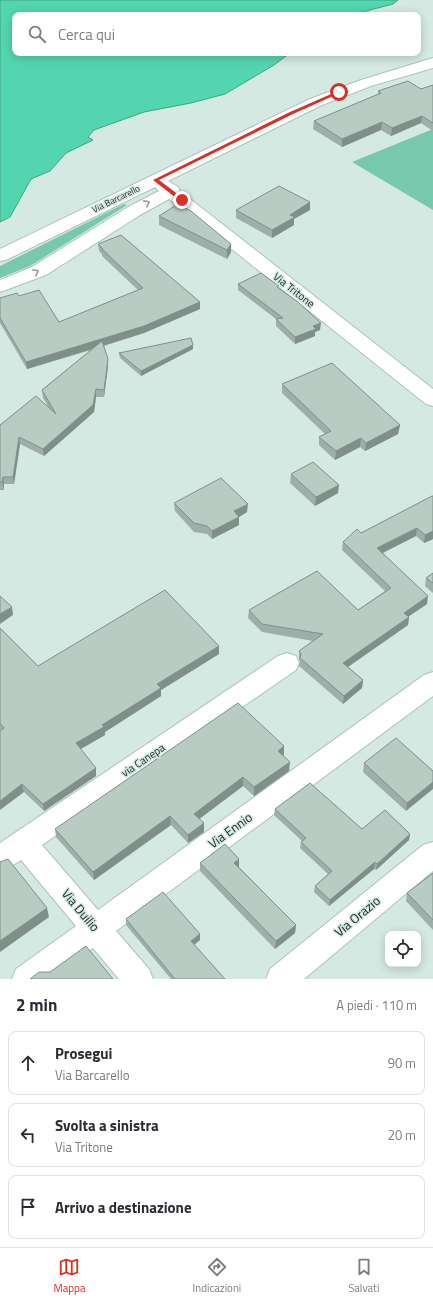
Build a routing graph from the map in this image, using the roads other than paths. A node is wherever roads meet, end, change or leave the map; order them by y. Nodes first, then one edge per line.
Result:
1 (433, 63) edge
2 (156, 180) junction
3 (172, 192) junction
4 (0, 256) edge
5 (0, 286) edge
6 (433, 399) edge
7 (287, 663) dead end
8 (433, 682) edge
9 (23, 842) junction
10 (433, 854) edge
11 (0, 858) edge
12 (96, 928) junction
13 (27, 979) edge
14 (138, 979) edge
15 (281, 979) edge

1 - 2 street, Via Barcarello
2 - 3 street, Via Tritone
2 - 4 street, Via Barcarello
5 -> 3 street, Via Barcarello
3 - 6 street, Via Tritone
7 - 9 street, via Canepa
8 - 12 street, Via Ennio
9 - 11 street, via Canepa
9 - 12 street, Via Duilio
10 - 15 street, Via Orazio
12 - 13 street, Via Ennio
12 - 14 street, Via Duilio

